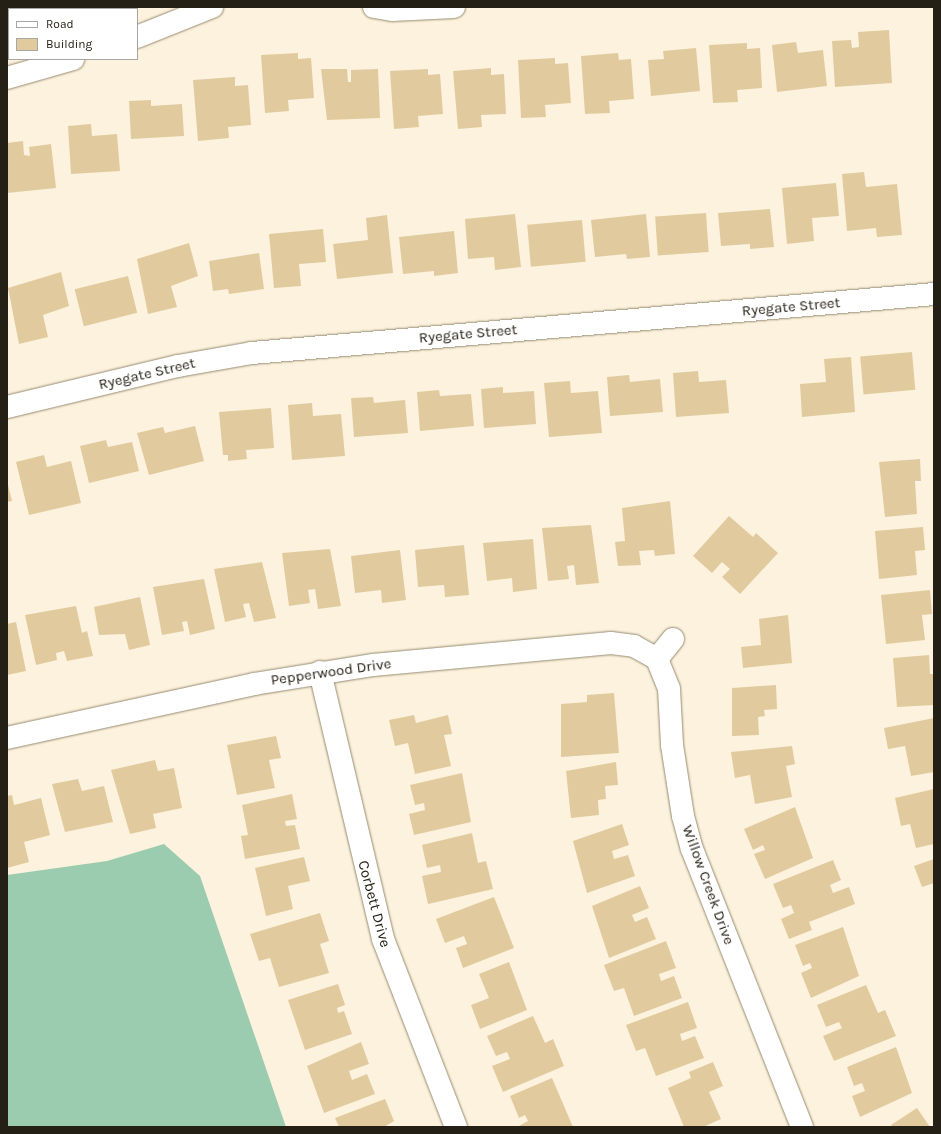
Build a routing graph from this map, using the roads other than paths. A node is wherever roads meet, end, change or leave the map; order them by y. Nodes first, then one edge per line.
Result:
1 (212, 7) edge
2 (374, 7) edge
3 (454, 7) edge
4 (138, 37) edge
5 (70, 60) edge
6 (7, 78) edge
7 (934, 294) edge
8 (7, 407) edge
9 (673, 640) dead end
10 (657, 659) junction
11 (320, 672) junction
12 (7, 738) edge
13 (456, 1127) edge
14 (802, 1127) edge

1 - 4 street
2 - 3 street
5 - 6 street
7 - 8 street, Ryegate Street
9 - 10 street
10 - 11 street, Pepperwood Drive
10 - 14 street, Willow Creek Drive
11 - 12 street, Pepperwood Drive
11 - 13 street, Corbett Drive

